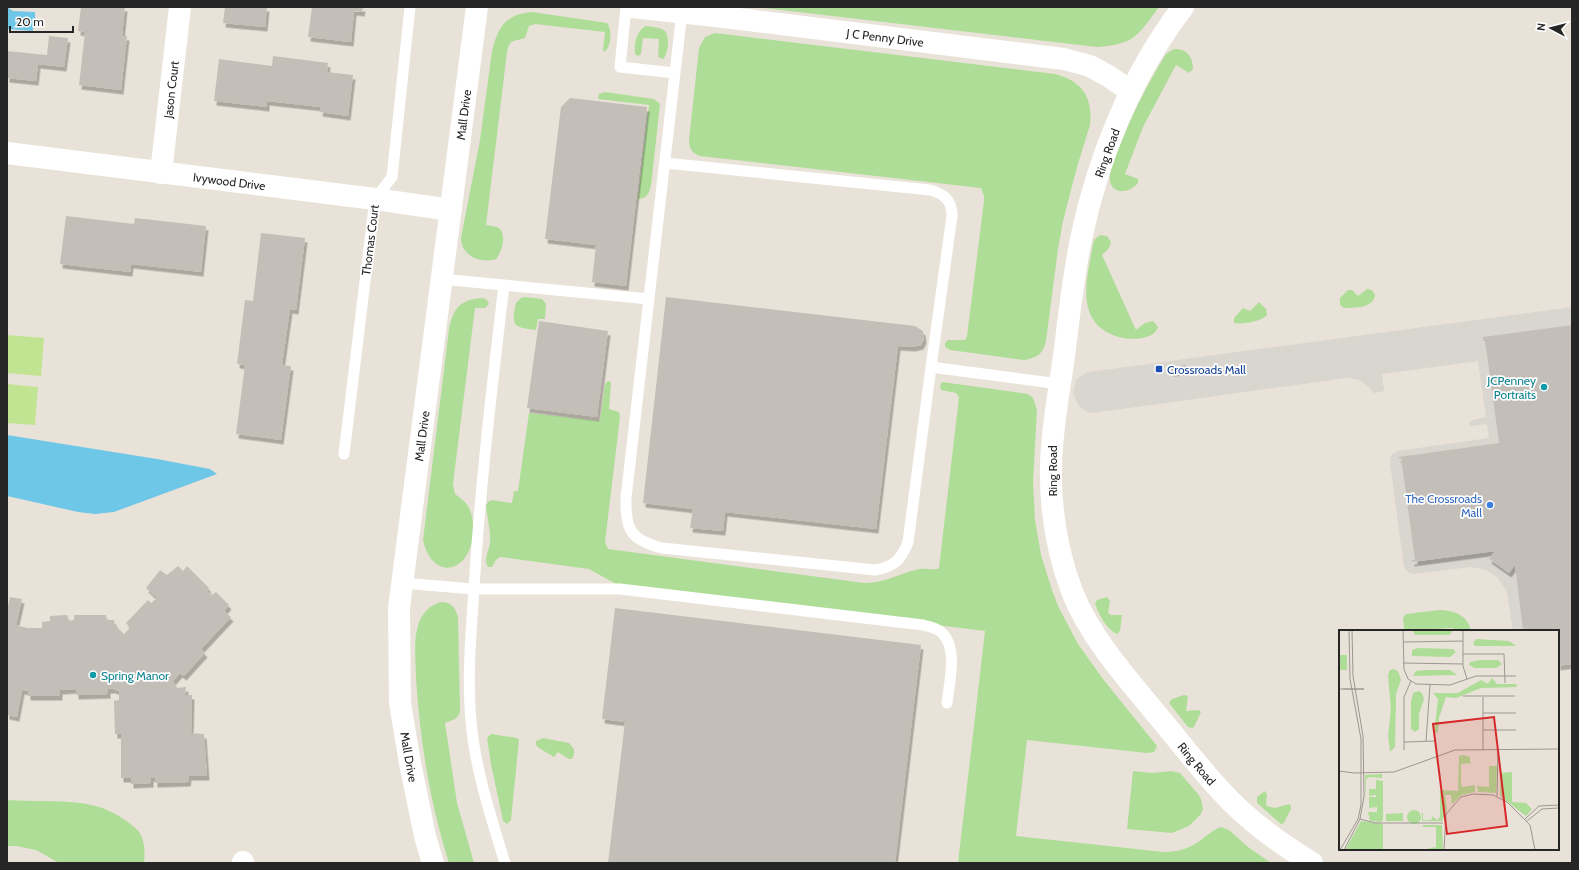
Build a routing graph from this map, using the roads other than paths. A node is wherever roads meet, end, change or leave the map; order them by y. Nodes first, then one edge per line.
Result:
1 (180, 7) edge
2 (410, 7) edge
3 (477, 7) edge
4 (626, 7) edge
5 (632, 7) edge
6 (1183, 7) edge
7 (716, 11) edge
8 (682, 12) junction
9 (674, 73) junction
10 (1131, 92) junction
11 (7, 154) edge
12 (665, 163) junction
13 (161, 173) junction
14 (375, 199) junction
15 (451, 210) junction
16 (441, 279) junction
17 (504, 285) junction
18 (649, 299) junction
19 (931, 367) junction
20 (1059, 384) junction
21 (344, 454) dead end
22 (402, 583) junction
23 (474, 589) junction
24 (947, 703) dead end
25 (433, 863) edge
26 (505, 863) edge
27 (1312, 863) edge

1 - 13 street, Jason Court
2 - 14 lane, Thomas Court
3 - 15 street, Mall Drive
4 - 9 lane
5 - 8 street, J C Penny Drive
6 - 10 street, Ring Road
7 - 8 street, J C Penny Drive
7 - 10 street, J C Penny Drive
8 - 9 lane
9 - 12 lane
10 - 20 street, Ring Road
11 - 13 street, Ivywood Drive
12 - 18 lane
12 - 19 lane
13 - 14 street, Ivywood Drive
14 - 15 street, Ivywood Drive
14 - 21 lane, Thomas Court
15 - 16 street, Mall Drive
16 - 17 lane
16 - 22 street, Mall Drive
17 - 18 lane
17 - 23 lane
18 - 19 lane
19 - 20 lane
20 - 27 street, Ring Road
22 - 23 lane
22 - 25 street, Mall Drive
23 - 24 lane
23 - 26 lane

